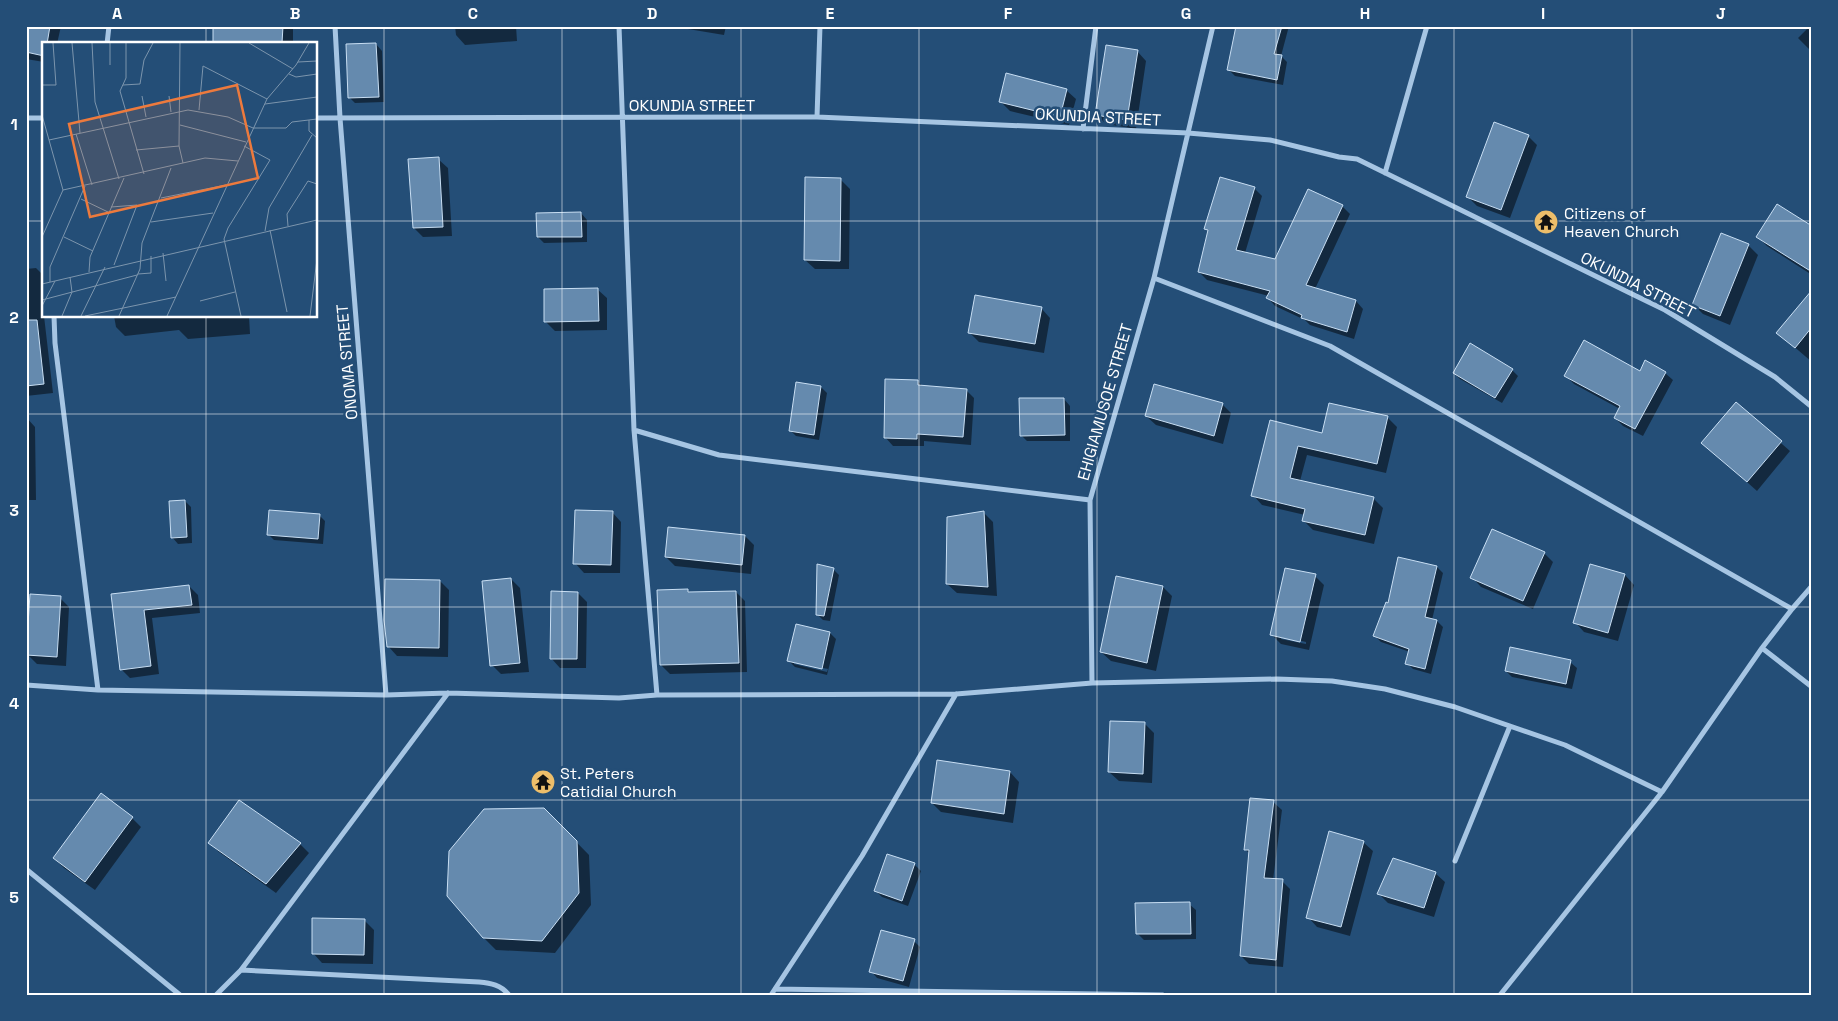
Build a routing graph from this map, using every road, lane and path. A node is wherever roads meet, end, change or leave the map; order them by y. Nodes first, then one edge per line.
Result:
1 (109, 26) edge
2 (335, 26) edge
3 (619, 26) edge
4 (820, 26) edge
5 (1096, 26) edge
6 (1213, 26) edge
7 (1427, 26) edge
8 (107, 42) edge
9 (623, 117) junction
10 (817, 117) junction
11 (26, 118) edge
12 (42, 118) edge
13 (318, 118) edge
14 (340, 118) junction
15 (1083, 129) junction
16 (1188, 133) junction
17 (1384, 173) junction
18 (1154, 278) junction
19 (54, 318) edge
20 (1812, 407) edge
21 (634, 430) junction
22 (1090, 500) junction
23 (1812, 586) edge
24 (1792, 609) junction
25 (1762, 648) junction
26 (1092, 683) junction
27 (26, 685) edge
28 (1812, 687) edge
29 (98, 690) junction
30 (448, 693) junction
31 (956, 694) junction
32 (657, 695) junction
33 (386, 696) junction
34 (1510, 726) junction
35 (1662, 792) junction
36 (1455, 861) dead end
37 (26, 869) edge
38 (241, 970) junction
39 (775, 989) junction
40 (180, 995) edge
41 (216, 995) edge
42 (509, 995) edge
43 (771, 995) edge
44 (1163, 995) edge
45 (1500, 995) edge

1 - 8 street
2 - 14 street, ONOMA STREET
3 - 9 street
4 - 10 street
5 - 15 street
6 - 16 street, EHIGIAMUSOE STREET
7 - 17 street
9 - 10 street, OKUNDIA STREET
9 - 14 street, OKUNDIA STREET
9 - 21 street
10 - 15 street, OKUNDIA STREET
11 - 12 street
13 - 14 street, OKUNDIA STREET
14 - 33 street, ONOMA STREET
15 - 16 street, OKUNDIA STREET
16 - 17 street, OKUNDIA STREET
16 - 18 street, EHIGIAMUSOE STREET
17 - 20 street, OKUNDIA STREET
18 - 22 street, EHIGIAMUSOE STREET
18 - 24 street
19 - 29 street
21 - 22 street
21 - 32 street
22 - 26 street, EHIGIAMUSOE STREET
23 - 24 street
24 - 25 street
25 - 28 street
25 - 35 street
26 - 31 street
26 - 34 street
27 - 29 street
29 - 33 street
30 - 32 street
30 - 33 street
30 - 38 street
31 - 32 street
31 - 39 street
34 - 35 street
34 - 36 street
35 - 45 street
37 - 40 street
38 - 41 street
38 - 42 street
39 - 43 street
39 - 44 street

